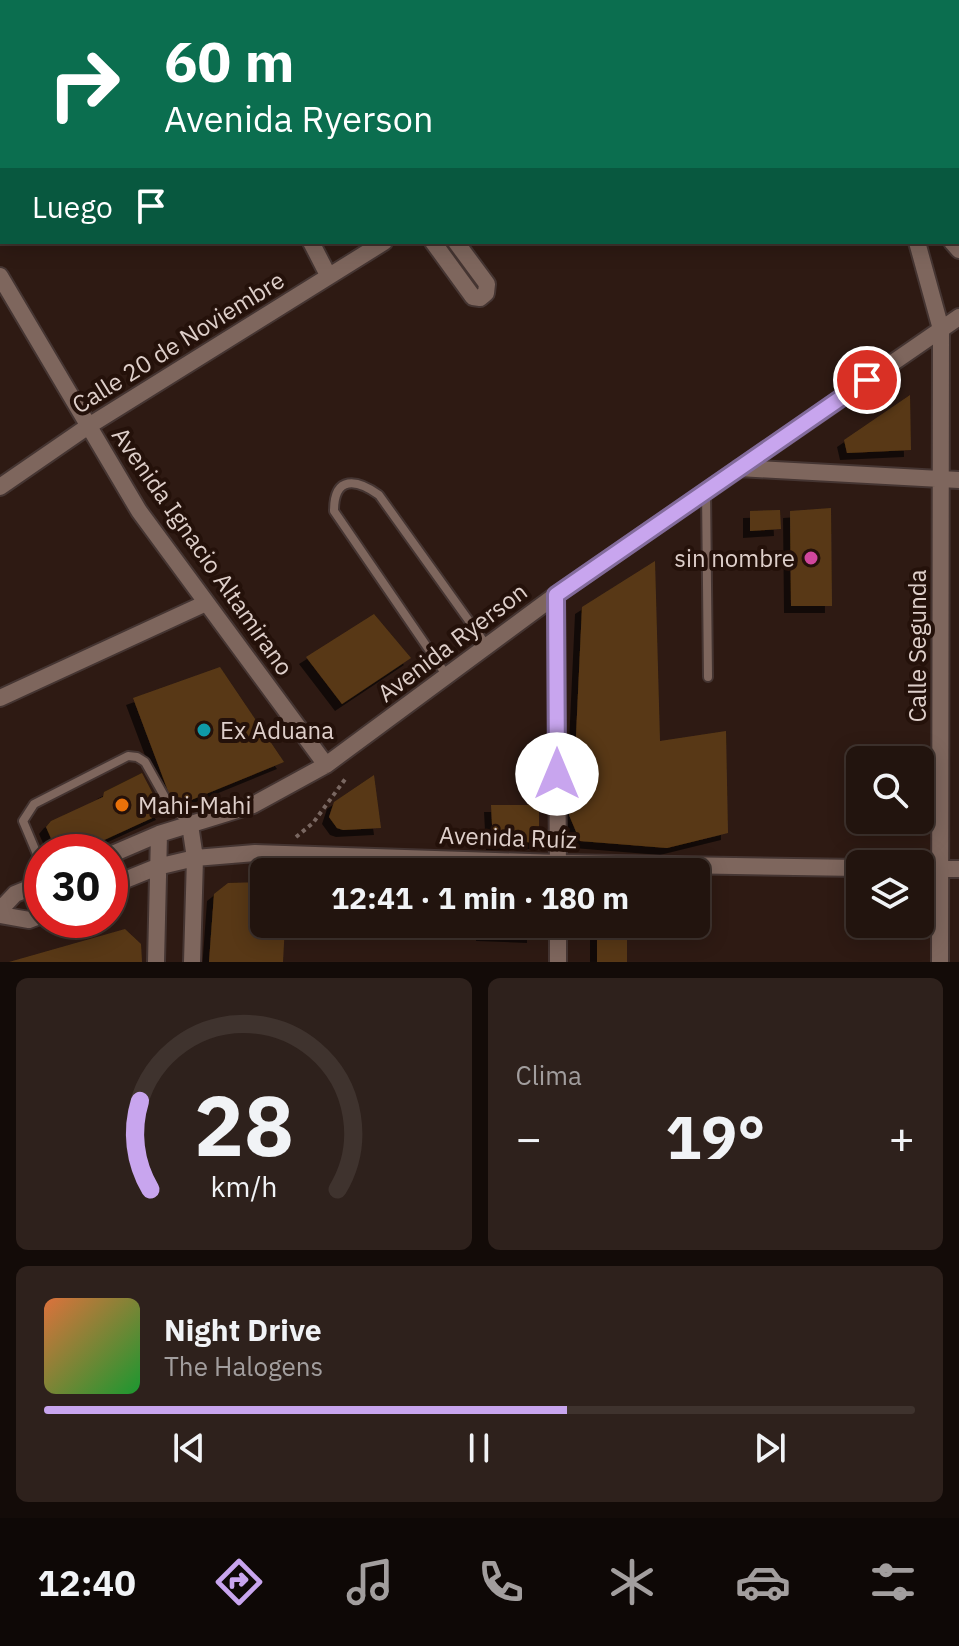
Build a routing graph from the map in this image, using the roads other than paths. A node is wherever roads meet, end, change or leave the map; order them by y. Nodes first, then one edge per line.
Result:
1 (312, 244) edge
2 (381, 244) edge
3 (434, 244) edge
4 (457, 244) edge
5 (918, 244) edge
6 (328, 275) junction
7 (0, 276) edge
8 (959, 317) edge
9 (941, 329) junction
10 (87, 427) junction
11 (739, 468) junction
12 (940, 480) junction
13 (959, 480) edge
14 (0, 487) edge
15 (706, 491) junction
16 (556, 595) junction
17 (206, 603) junction
18 (487, 646) junction
19 (447, 676) junction
20 (708, 677) dead end
21 (0, 698) edge
22 (326, 765) junction
23 (190, 825) junction
24 (28, 834) edge
25 (159, 834) junction
26 (128, 847) edge
27 (195, 858) junction
28 (362, 858) edge
29 (558, 858) edge
30 (157, 867) junction
31 (710, 868) edge
32 (846, 868) edge
33 (959, 869) edge
34 (934, 870) edge
35 (941, 870) junction
36 (128, 879) edge
37 (24, 890) edge
38 (0, 913) edge
39 (24, 919) edge
40 (558, 938) edge
41 (156, 962) edge
42 (192, 962) edge
43 (558, 962) edge
44 (940, 962) edge

1 - 6 street
2 - 6 street, Calle 20 de Noviembre
3 - 4 street
5 - 9 street, Calle Segunda
6 - 10 street, Calle 20 de Noviembre
7 - 10 street, Avenida Ignacio Altamirano
8 - 9 street, Avenida Ryerson
9 - 11 street, Avenida Ryerson
9 - 12 street, Calle Segunda
10 - 14 street, Calle 20 de Noviembre
10 - 17 street, Avenida Ignacio Altamirano
11 - 12 street
11 - 15 street, Avenida Ryerson
12 - 13 street
12 - 35 street, Calle Segunda
15 - 16 street, Avenida Ryerson
15 - 20 lane
16 - 18 street, Avenida Ryerson
16 - 29 street
17 - 21 street
17 - 22 street, Avenida Ignacio Altamirano
18 - 19 street, Avenida Ryerson
18 - 19 lane
19 - 22 street, Avenida Ryerson
22 - 23 street, Avenida Ryerson
23 - 24 lane
23 - 25 street, Avenida Ryerson
23 - 27 street
25 - 26 street, Avenida Ryerson
25 - 30 street
27 - 28 street, Avenida Ruíz
27 - 30 street, Avenida Ruíz
27 - 42 street
30 - 36 street
30 - 41 street
31 - 32 street, Avenida Ruíz
33 - 35 street
34 - 35 street
35 - 44 street, Calle Segunda
37 - 38 street
38 - 39 street
40 - 43 street

